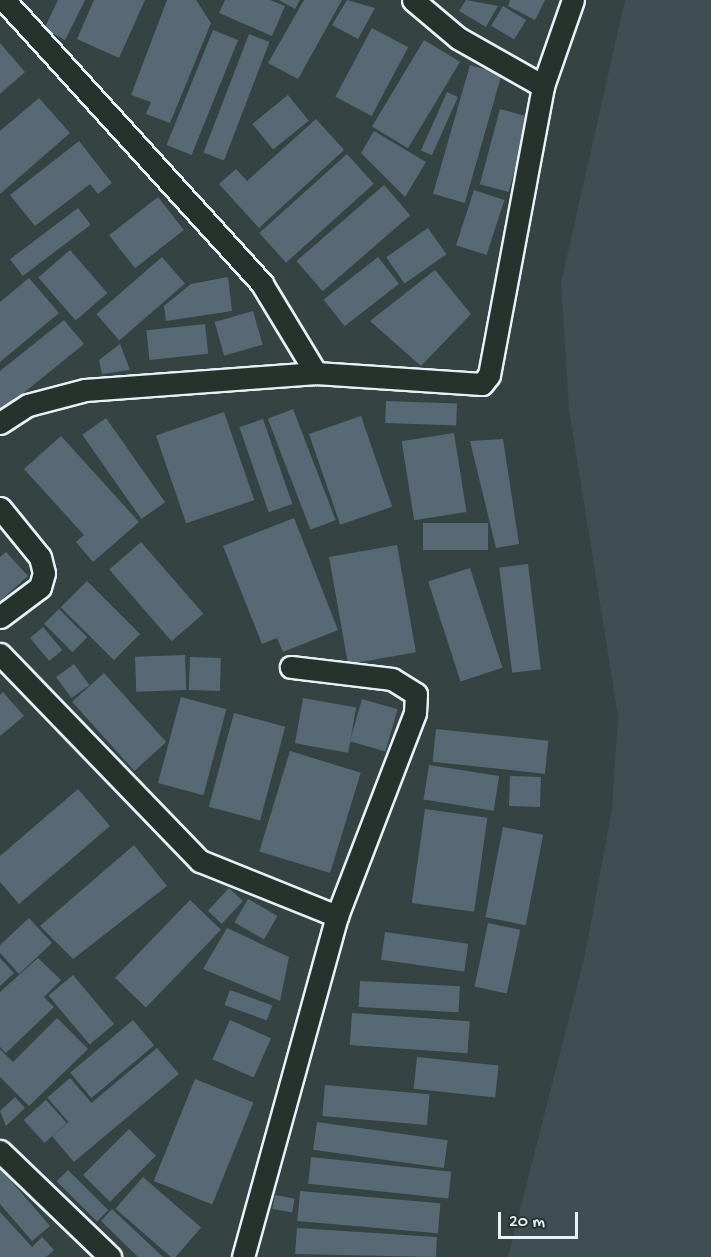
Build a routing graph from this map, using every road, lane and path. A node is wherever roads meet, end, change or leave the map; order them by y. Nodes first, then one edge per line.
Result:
1 (4, 0) edge
2 (412, 0) edge
3 (573, 0) edge
4 (543, 86) junction
5 (316, 373) junction
6 (0, 423) edge
7 (0, 508) edge
8 (0, 616) edge
9 (0, 654) edge
10 (291, 667) dead end
11 (337, 916) junction
12 (0, 1151) edge
13 (110, 1257) edge
14 (243, 1257) edge

1 - 5 street
2 - 4 street
3 - 4 street
4 - 5 street
5 - 6 street
7 - 8 street
9 - 11 street
10 - 11 street
11 - 14 street
12 - 13 street

